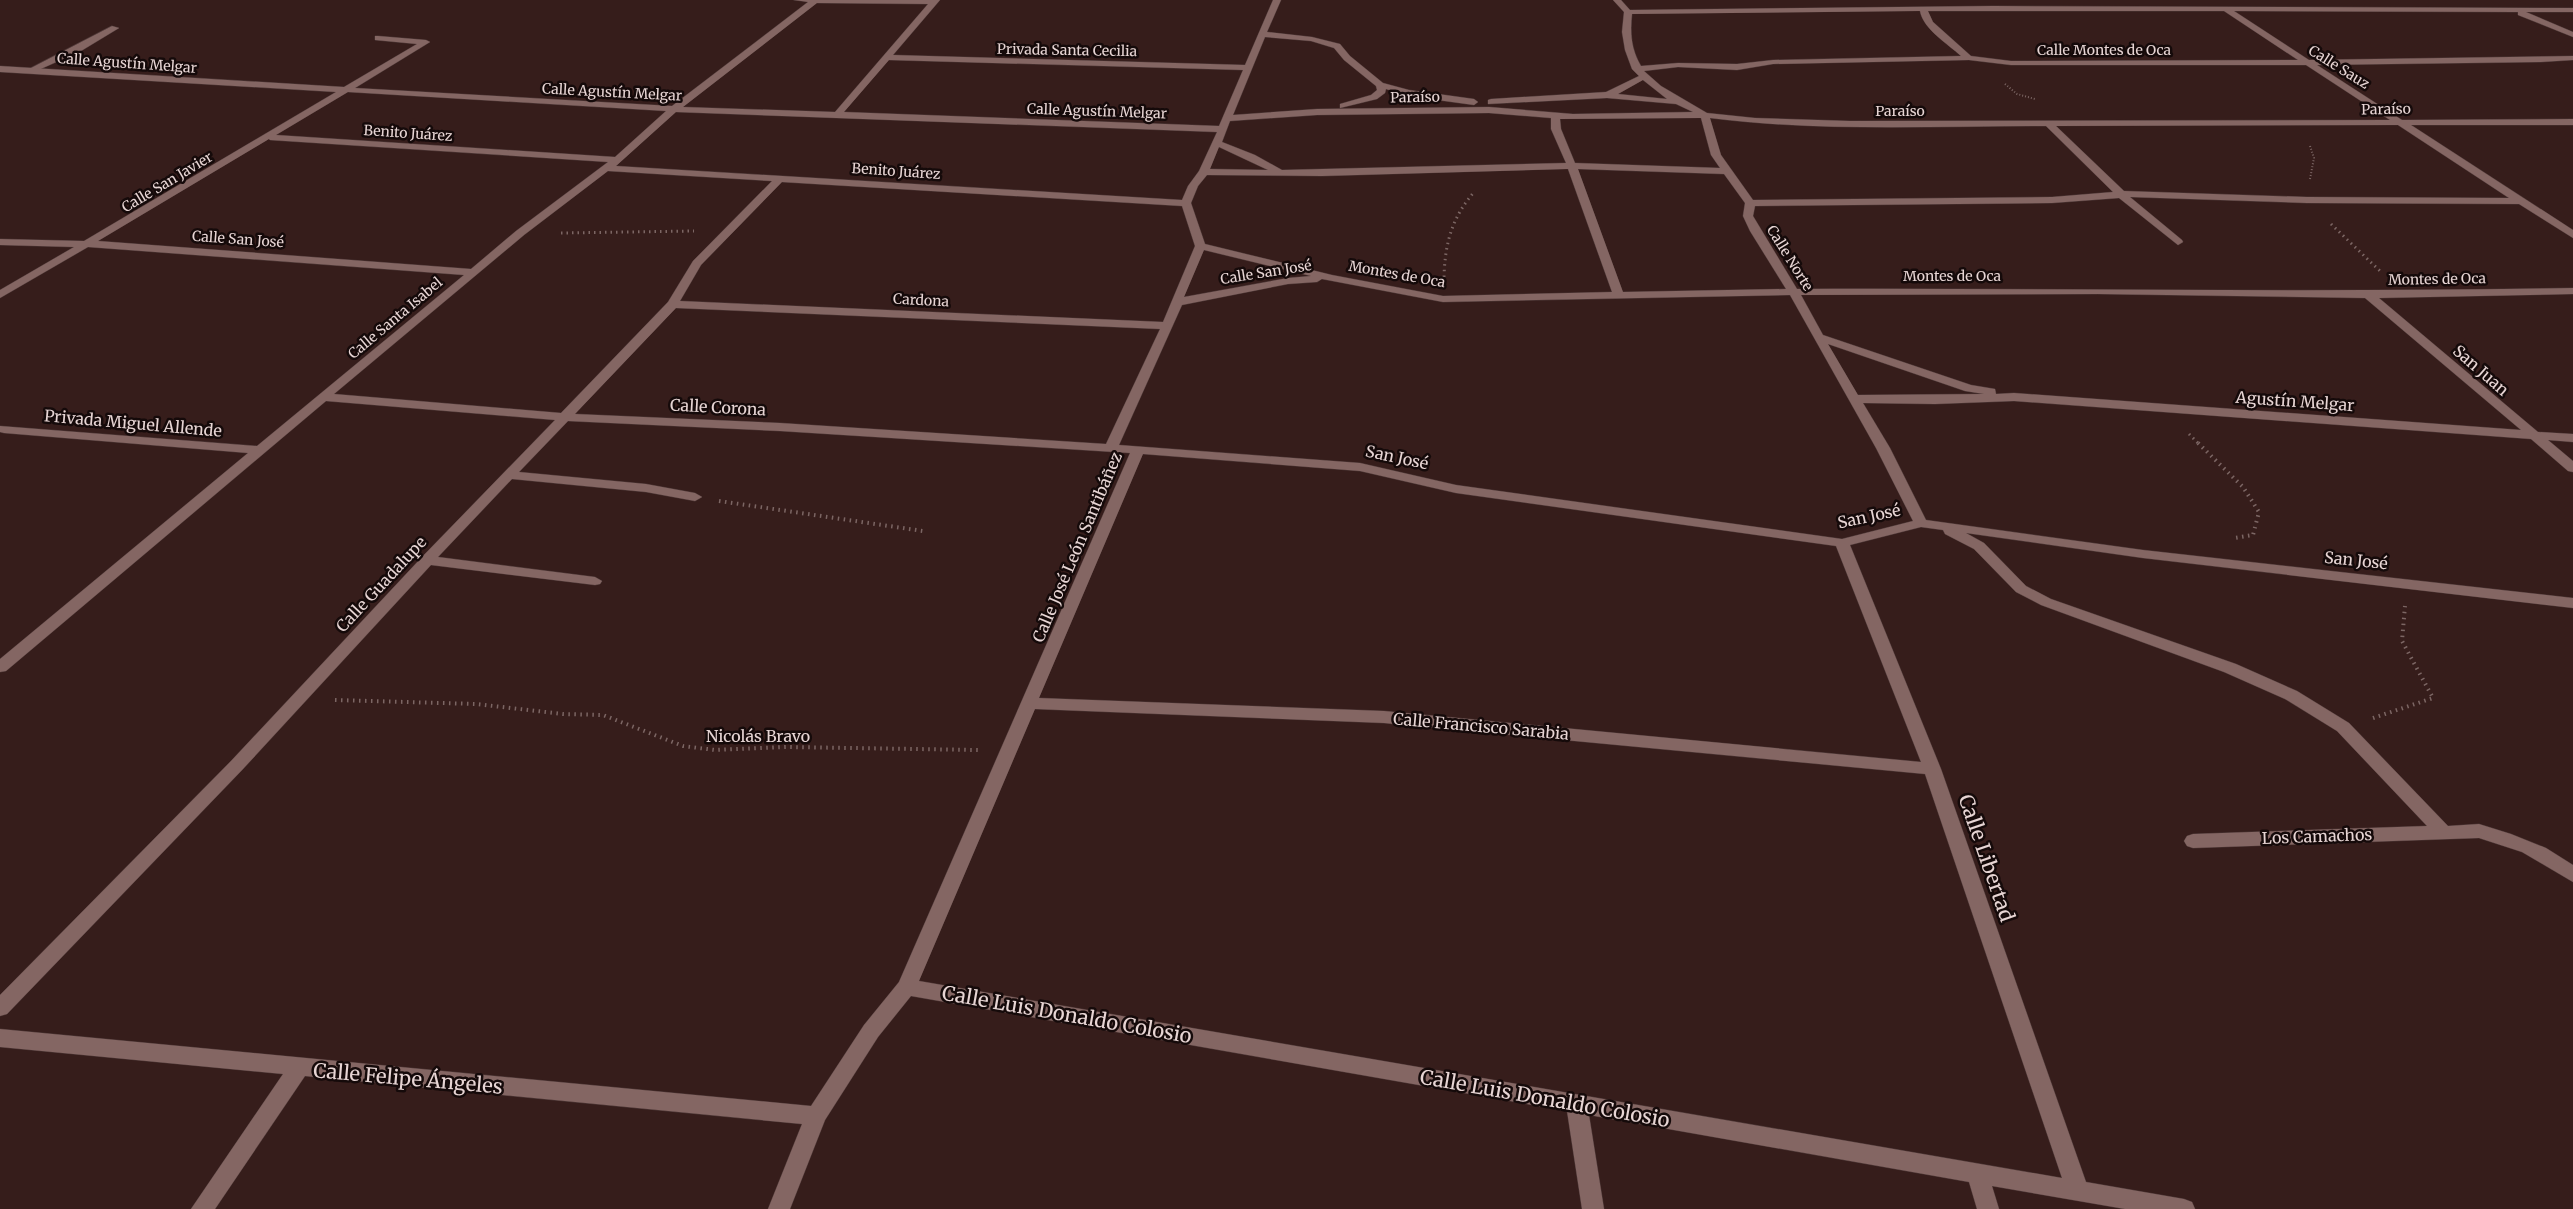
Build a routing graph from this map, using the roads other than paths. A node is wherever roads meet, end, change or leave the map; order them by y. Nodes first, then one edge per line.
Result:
1 (798, 0) edge
2 (815, 0) edge
3 (1277, 0) edge
4 (1617, 0) edge
5 (2194, 0) edge
6 (2212, 0) edge
7 (2356, 0) edge
8 (2502, 0) edge
9 (935, 1) edge
10 (2176, 8) junction
11 (1924, 9) junction
12 (2226, 9) junction
13 (2372, 9) junction
14 (2514, 10) junction
15 (2573, 10) edge
16 (1628, 12) junction
17 (115, 27) dead end
18 (1262, 34) junction
19 (2573, 35) edge
20 (378, 38) dead end
21 (885, 57) junction
22 (1969, 58) junction
23 (2573, 58) edge
24 (2305, 61) junction
25 (1248, 68) junction
26 (0, 69) edge
27 (1636, 69) junction
28 (31, 70) junction
29 (1643, 77) junction
30 (1380, 85) junction
31 (346, 90) junction
32 (1607, 95) junction
33 (1478, 103) junction
34 (1679, 103) junction
35 (674, 109) junction
36 (1453, 110) junction
37 (1317, 112) junction
38 (1555, 114) junction
39 (1705, 115) junction
40 (836, 116) junction
41 (1574, 117) junction
42 (2400, 122) junction
43 (1225, 123) junction
44 (2571, 123) edge
45 (2050, 125) junction
46 (270, 137) junction
47 (1216, 143) junction
48 (616, 160) junction
49 (1571, 166) junction
50 (606, 168) junction
51 (1726, 171) junction
52 (1204, 172) junction
53 (1280, 172) junction
54 (780, 178) junction
55 (2121, 194) junction
56 (2520, 201) junction
57 (1186, 203) junction
58 (1750, 203) junction
59 (2573, 235) edge
60 (0, 242) edge
61 (2178, 242) dead end
62 (90, 244) junction
63 (1200, 246) junction
64 (474, 272) junction
65 (1332, 278) junction
66 (5, 288) edge
67 (2573, 291) edge
68 (1794, 292) junction
69 (0, 295) edge
70 (1619, 295) junction
71 (2368, 295) junction
72 (1178, 302) junction
73 (673, 304) junction
74 (1167, 326) junction
75 (1818, 337) junction
76 (323, 397) junction
77 (2014, 398) junction
78 (1853, 399) junction
79 (566, 417) junction
80 (4, 429) dead end
81 (2532, 435) junction
82 (2573, 438) edge
83 (1111, 448) junction
84 (260, 450) junction
85 (1138, 450) junction
86 (2573, 468) edge
87 (511, 475) junction
88 (695, 497) road end
89 (1921, 523) junction
90 (1842, 543) junction
91 (427, 560) junction
92 (595, 581) dead end
93 (2573, 603) edge
94 (0, 667) edge
95 (1029, 703) junction
96 (1932, 769) junction
97 (2442, 831) junction
98 (2193, 841) dead end
99 (2573, 875) edge
100 (907, 987) junction
101 (0, 1008) edge
102 (0, 1038) edge
103 (300, 1067) junction
104 (1576, 1103) junction
105 (816, 1116) junction
106 (1977, 1173) junction
107 (2078, 1192) junction
108 (202, 1209) edge
109 (779, 1209) edge
110 (1593, 1209) edge
111 (1988, 1209) edge
112 (2184, 1209) edge

1 - 2 street
2 - 9 street
2 - 35 street, Calle Santa Isabel
3 - 18 street
4 - 16 street
5 - 10 street
6 - 12 street, Calle Sauz
7 - 13 street
8 - 14 street
9 - 21 street
10 - 11 street
10 - 12 street
11 - 16 street
11 - 22 street
12 - 13 street
12 - 24 street, Calle Sauz
13 - 14 street
14 - 15 street
14 - 19 street
16 - 27 street
17 - 28 street
18 - 25 street
18 - 30 street
20 - 31 street, Calle San Javier
21 - 25 street, Privada Santa Cecilia
21 - 40 street
22 - 24 street, Calle Montes de Oca
22 - 27 street, Calle Montes de Oca
23 - 24 street, Calle Montes de Oca
24 - 42 street, Calle Sauz
25 - 43 street
26 - 28 street, Calle Agustín Melgar
27 - 29 street
28 - 31 street, Calle Agustín Melgar
29 - 32 street
29 - 34 street
30 - 33 street
30 - 37 street
31 - 35 street, Calle Agustín Melgar
31 - 46 street, Calle San Javier
32 - 33 street
32 - 34 street
32 - 41 street
33 - 36 street
34 - 39 street
35 - 40 street, Calle Agustín Melgar
35 - 48 street, Calle Santa Isabel
36 - 37 street, Paraíso
36 - 38 street, Paraíso
37 - 43 street, Paraíso
38 - 41 street, Paraíso
38 - 49 street
39 - 41 street, Paraíso
39 - 45 street, Paraíso
39 - 51 street, Calle Norte
40 - 43 street, Calle Agustín Melgar
42 - 44 street, Paraíso
42 - 45 street, Paraíso
42 - 56 street, Calle Sauz
43 - 47 street
45 - 55 street
46 - 48 street, Benito Juárez
46 - 62 street, Calle San Javier
47 - 52 street
47 - 53 street
48 - 50 street, Calle Santa Isabel
49 - 51 street
49 - 53 street
49 - 70 street
50 - 54 street, Benito Juárez
50 - 64 street, Calle Santa Isabel
51 - 58 street, Calle Norte
52 - 53 street
52 - 57 street
54 - 57 street, Benito Juárez
54 - 73 street, Calle Guadalupe
55 - 56 street
55 - 58 street
55 - 61 street
56 - 59 street, Calle Sauz
57 - 63 street
58 - 68 street, Calle Norte
60 - 62 street, Calle San José
62 - 64 street, Calle San José
62 - 66 street, Calle San Javier
63 - 65 street, Calle San José
63 - 72 street, Calle José León Santibáñez
64 - 76 street, Calle Santa Isabel
65 - 70 street, Montes de Oca
65 - 72 street, Calle San José
66 - 69 street, Calle San Javier
67 - 71 street, Montes de Oca
68 - 70 street, Montes de Oca
68 - 71 street, Montes de Oca
68 - 75 street, Calle Norte
71 - 81 street, San Juan
72 - 74 street, Calle José León Santibáñez
73 - 74 street, Cardona
73 - 79 street, Calle Guadalupe
74 - 83 street, Calle José León Santibáñez
75 - 77 street, Agustín Melgar
75 - 78 street, Calle Norte
76 - 79 street, Calle Corona
76 - 84 street, Calle Santa Isabel
77 - 78 street, Agustín Melgar
77 - 81 street, Agustín Melgar
78 - 89 street, Calle Norte
79 - 83 street, Calle Corona
79 - 87 street, Calle Guadalupe
80 - 84 street, Privada Miguel Allende
81 - 82 street, Agustín Melgar
81 - 86 street, San Juan
83 - 85 street, Calle José León Santibáñez
84 - 94 street, Calle Santa Isabel
85 - 90 street, San José
85 - 95 street, Calle José León Santibáñez
87 - 88 street
87 - 91 street, Calle Guadalupe
89 - 90 street, San José
89 - 93 street, San José
89 - 97 street
90 - 96 street, Calle Libertad
91 - 92 street
91 - 101 street, Calle Guadalupe
95 - 96 street, Calle Francisco Sarabia
95 - 100 street, Calle José León Santibáñez
96 - 107 street, Calle Libertad
97 - 98 street, Los Camachos
97 - 99 street, Los Camachos
100 - 104 street, Calle Luis Donaldo Colosio
100 - 105 street, Calle José León Santibáñez
102 - 103 street, Calle Felipe Ángeles
103 - 105 street, Calle Felipe Ángeles
103 - 108 street
104 - 106 street, Calle Luis Donaldo Colosio
104 - 110 street
105 - 109 street, Calle José León Santibáñez
106 - 107 street, Calle Luis Donaldo Colosio
106 - 111 street
107 - 112 street, Calle Luis Donaldo Colosio

